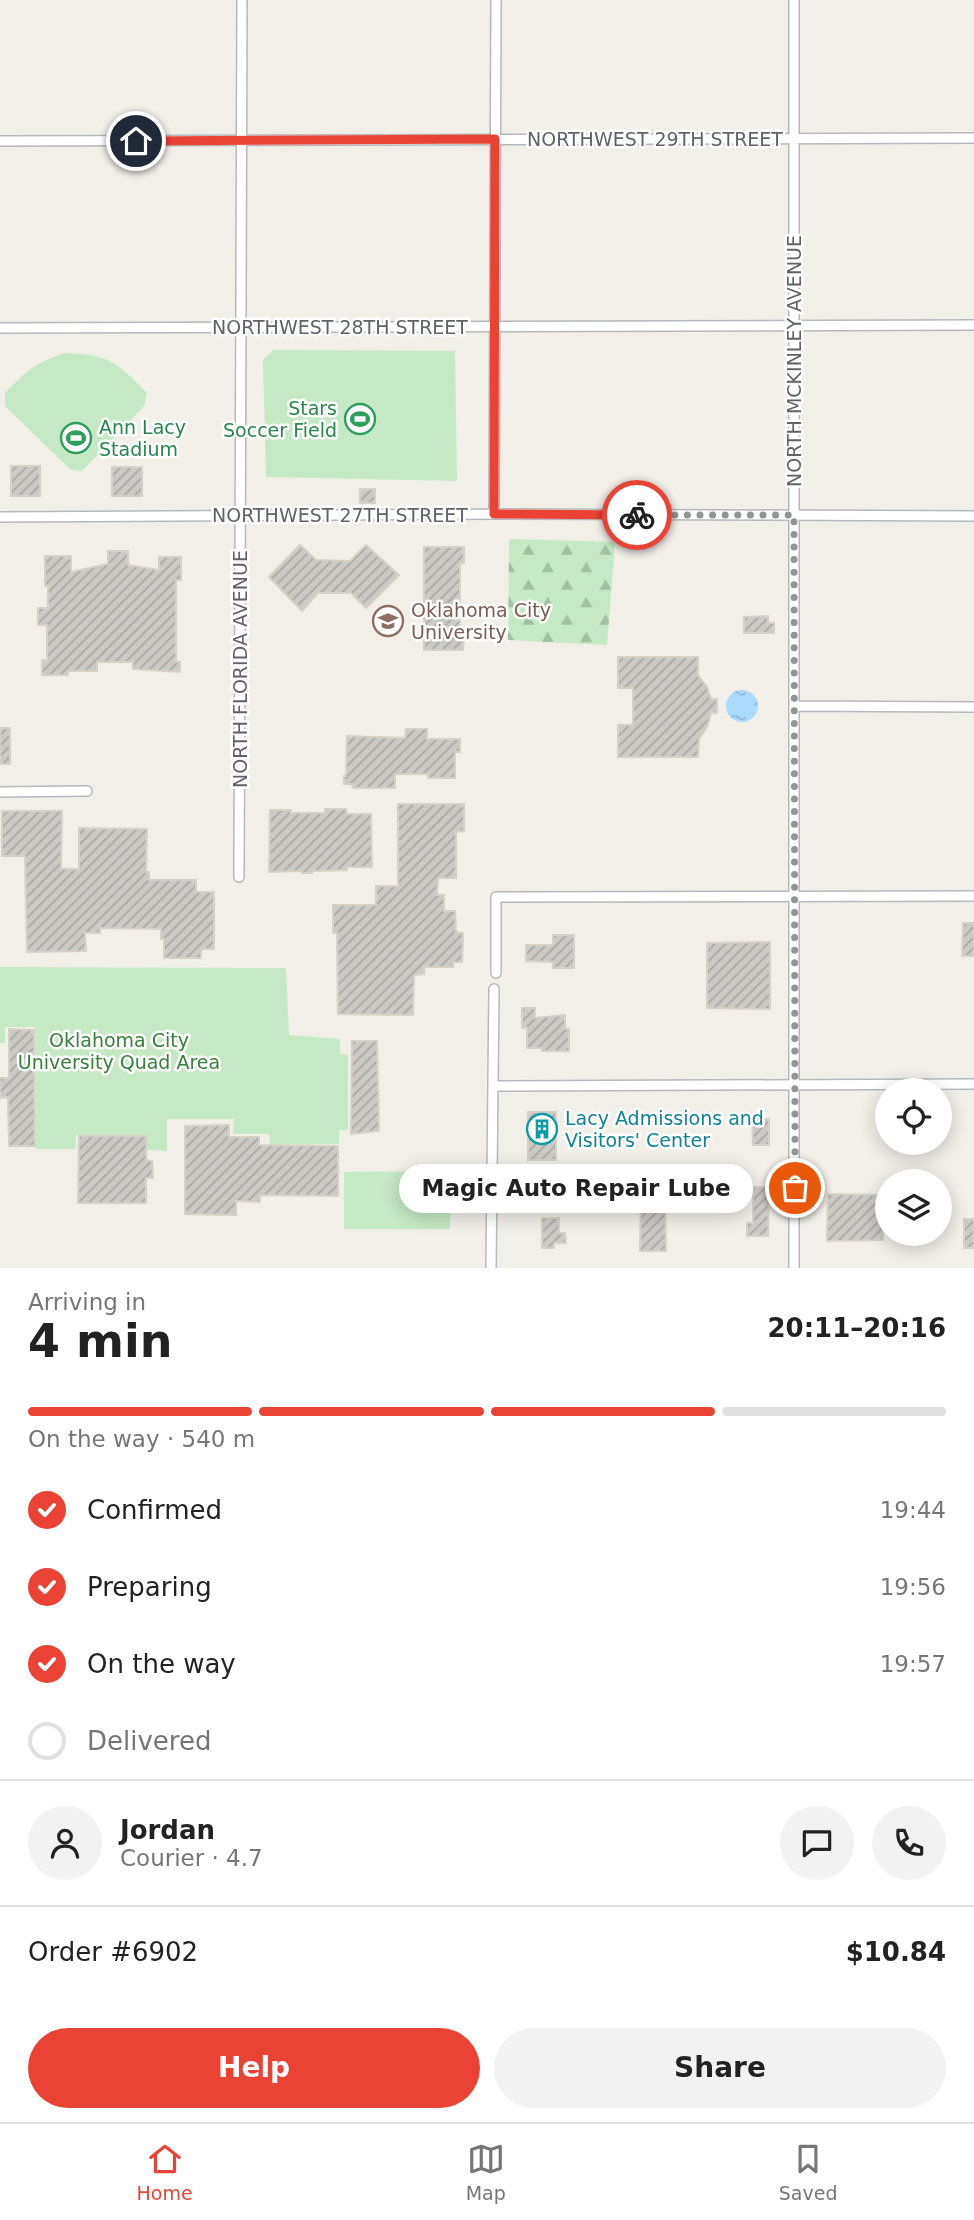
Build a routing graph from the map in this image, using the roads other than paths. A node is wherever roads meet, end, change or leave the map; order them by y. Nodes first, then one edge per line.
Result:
1 (242, 0) edge
2 (496, 0) edge
3 (794, 0) edge
4 (794, 138) junction
5 (974, 138) edge
6 (495, 139) junction
7 (243, 140) junction
8 (0, 141) edge
9 (974, 325) edge
10 (794, 326) junction
11 (241, 327) junction
12 (495, 327) junction
13 (0, 328) edge
14 (494, 514) junction
15 (794, 515) junction
16 (240, 516) junction
17 (974, 516) edge
18 (0, 517) edge
19 (794, 706) junction
20 (974, 707) edge
21 (87, 791) dead end
22 (0, 792) edge
23 (239, 877) dead end
24 (795, 896) junction
25 (974, 896) edge
26 (496, 973) dead end
27 (494, 989) dead end
28 (794, 1084) junction
29 (974, 1084) edge
30 (493, 1086) junction
31 (491, 1268) edge
32 (794, 1268) edge

1 - 7 street, NORTH FLORIDA AVENUE
2 - 6 street
3 - 4 street, NORTH MCKINLEY AVENUE
4 - 5 street, NORTHWEST 29TH STREET
4 - 6 street, NORTHWEST 29TH STREET
4 - 10 street, NORTH MCKINLEY AVENUE
6 - 7 street, NORTHWEST 29TH STREET
6 - 12 street
7 - 8 street, NORTHWEST 29TH STREET
7 - 11 street, NORTH FLORIDA AVENUE
9 - 10 street, NORTHWEST 28TH STREET
10 - 12 street, NORTHWEST 28TH STREET
10 - 15 street, NORTH MCKINLEY AVENUE
11 - 12 street, NORTHWEST 28TH STREET
11 - 13 street, NORTHWEST 28TH STREET
11 - 16 street, NORTH FLORIDA AVENUE
12 - 14 street
14 - 15 street, NORTHWEST 27TH STREET
14 - 16 street, NORTHWEST 27TH STREET
15 - 17 street, NORTHWEST 27TH STREET
15 - 19 street, NORTH MCKINLEY AVENUE
16 - 18 street, NORTHWEST 27TH STREET
16 - 23 street, NORTH FLORIDA AVENUE
19 - 20 street
19 - 24 street, NORTH MCKINLEY AVENUE
21 - 22 street
24 - 25 street
24 - 26 street
24 - 28 street, NORTH MCKINLEY AVENUE
27 - 30 street
28 - 29 street
28 - 30 street
28 - 32 street, NORTH MCKINLEY AVENUE
30 - 31 street

